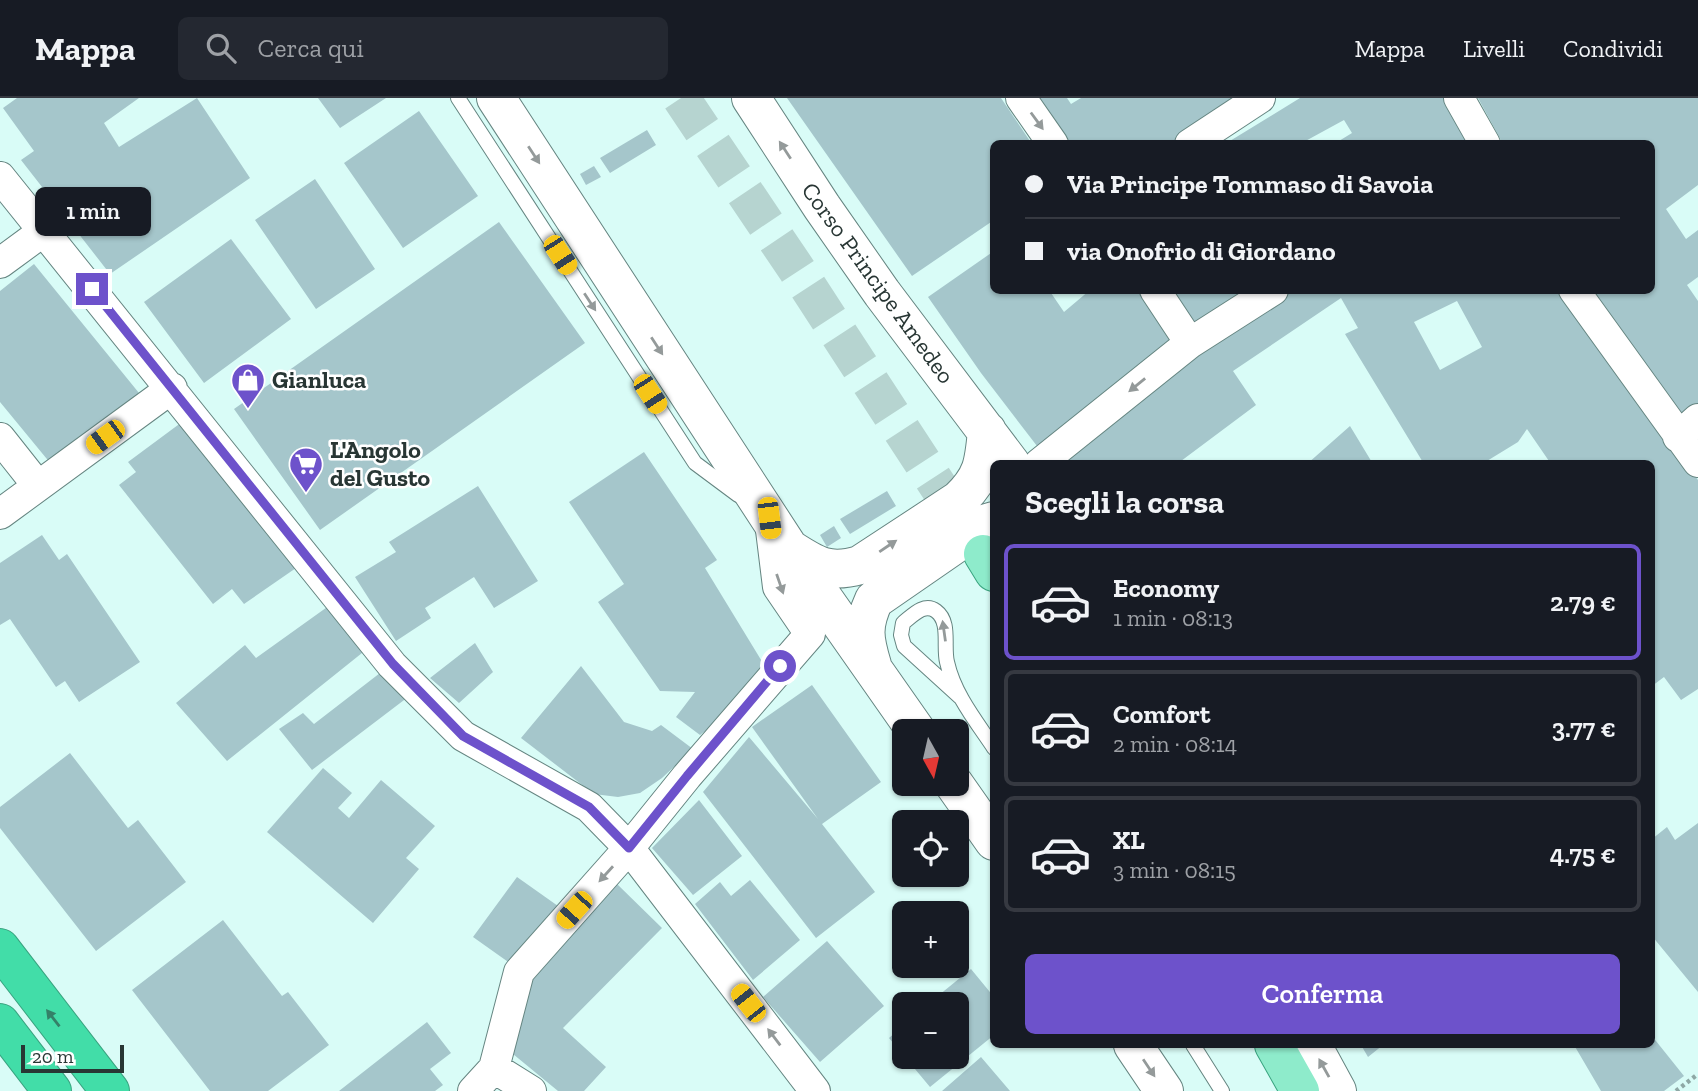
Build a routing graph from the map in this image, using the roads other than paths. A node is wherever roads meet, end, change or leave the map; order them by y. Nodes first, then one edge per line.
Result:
1 (458, 98) edge
2 (496, 98) edge
3 (751, 98) edge
4 (1021, 98) edge
5 (1260, 98) edge
6 (1459, 98) edge
7 (1050, 140) edge
8 (1196, 140) edge
9 (1483, 140) edge
10 (0, 177) edge
11 (45, 230) junction
12 (0, 263) edge
13 (1158, 294) edge
14 (1267, 294) edge
15 (1577, 294) edge
16 (1190, 343) junction
17 (172, 388) junction
18 (1688, 428) edge
19 (987, 431) junction
20 (0, 438) edge
21 (1008, 460) edge
22 (1044, 460) edge
23 (1698, 462) edge
24 (38, 486) junction
25 (0, 514) edge
26 (779, 533) junction
27 (990, 549) edge
28 (875, 672) junction
29 (960, 697) junction
30 (908, 719) edge
31 (990, 742) edge
32 (962, 796) edge
33 (990, 835) edge
34 (629, 848) junction
35 (0, 948) edge
36 (0, 1023) edge
37 (1135, 1048) edge
38 (1195, 1048) edge
39 (1275, 1048) edge
40 (1314, 1048) edge
41 (494, 1068) junction
42 (52, 1091) edge
43 (110, 1091) edge
44 (473, 1091) edge
45 (531, 1091) edge
46 (815, 1091) edge
47 (1164, 1091) edge
48 (1222, 1091) edge
49 (1300, 1091) edge
50 (1337, 1091) edge

1 -> 26 lane
2 -> 26 main road
19 -> 3 main road, Corso Principe Amedeo
4 -> 7 street
5 - 8 street
6 - 9 street
10 - 11 street
11 - 12 street
11 - 17 street
13 - 16 street
14 - 16 street
15 - 18 street
16 -> 22 street
17 - 24 street
17 - 34 street
18 - 23 street
19 - 21 main road, Corso Principe Amedeo
26 -> 19 main road
20 - 24 street
24 - 25 street
26 - 28 main road
26 -> 34 street
27 - 28 main road
28 - 30 main road
29 -> 29 lane
29 - 31 lane
32 - 33 main road
34 -> 41 street
46 -> 34 street
43 -> 35 highway
36 - 42 highway
37 -> 47 main road
38 - 48 lane
39 - 49 main road
50 -> 40 main road
41 - 44 street
41 - 45 street

